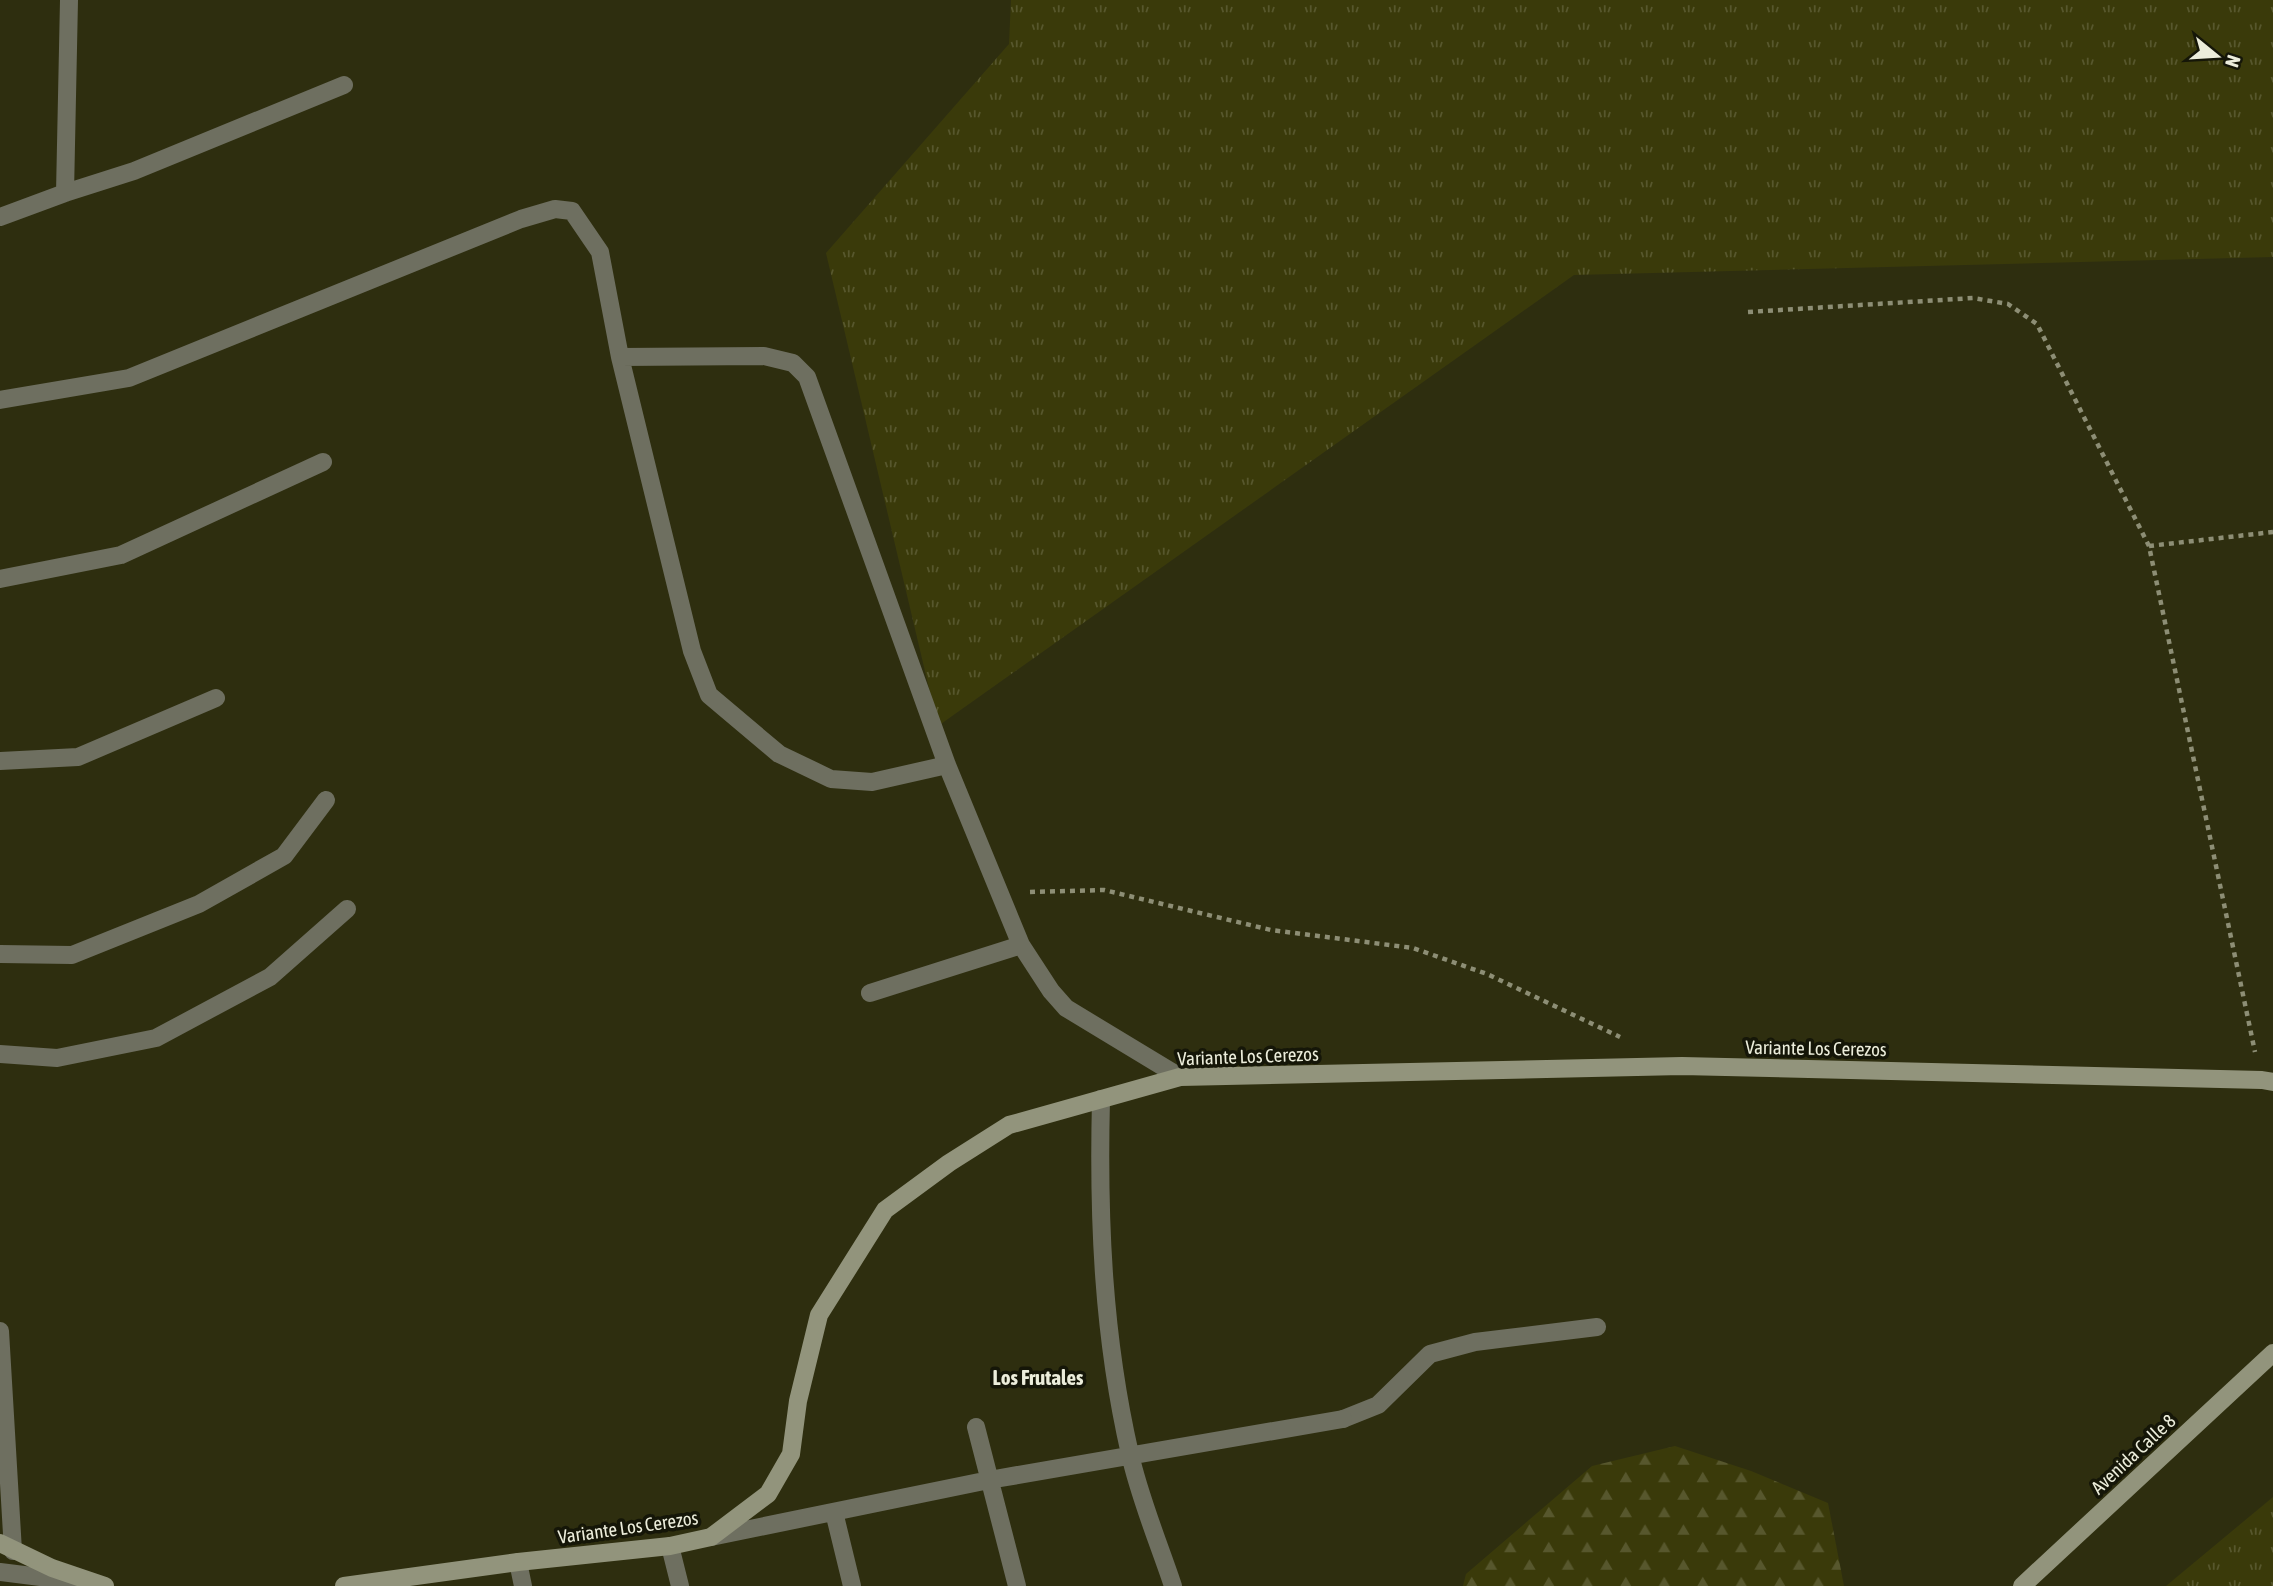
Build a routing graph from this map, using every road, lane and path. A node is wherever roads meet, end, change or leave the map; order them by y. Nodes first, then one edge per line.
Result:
1 (69, 0) edge
2 (344, 85) dead end
3 (65, 193) junction
4 (0, 217) edge
5 (1748, 312) dead end
6 (620, 356) junction
7 (0, 400) edge
8 (323, 462) dead end
9 (2273, 532) edge
10 (2149, 546) junction
11 (0, 579) edge
12 (216, 698) dead end
13 (0, 761) edge
14 (947, 765) junction
15 (326, 800) dead end
16 (1001, 893) junction
17 (347, 909) dead end
18 (1021, 945) junction
19 (0, 954) edge
20 (870, 993) dead end
21 (2249, 1032) dead end
22 (1621, 1038) dead end
23 (0, 1054) edge
24 (1180, 1077) junction
25 (2273, 1082) edge
26 (1101, 1099) junction
27 (1597, 1327) dead end
28 (0, 1331) edge
29 (2273, 1353) edge
30 (976, 1427) dead end
31 (1130, 1457) junction
32 (989, 1480) junction
33 (834, 1512) junction
34 (711, 1537) junction
35 (670, 1546) junction
36 (7, 1547) edge
37 (518, 1562) junction
38 (0, 1572) edge
39 (98, 1584) edge
40 (344, 1586) edge
41 (350, 1586) edge
42 (523, 1586) edge
43 (680, 1586) edge
44 (852, 1586) edge
45 (1017, 1586) edge
46 (1173, 1586) edge
47 (2022, 1586) edge

1 - 3 street
2 - 3 street
3 - 4 street
5 - 10 path
6 - 7 street
6 - 14 street
6 - 14 street
8 - 11 street
9 - 10 path
10 - 21 path
12 - 13 street
14 - 16 street
15 - 19 street
16 - 18 street
16 - 22 path
17 - 23 street
18 - 20 street
18 - 24 street
24 - 25 street, Variante Los Cerezos
24 - 26 street, Variante Los Cerezos
26 - 31 street
26 - 34 street, Variante Los Cerezos
27 - 31 street
28 - 36 street
29 - 47 street, Avenida Calle 8
30 - 32 street
31 - 32 street
31 - 46 street
32 - 33 street
32 - 45 street
33 - 34 street
33 - 44 street
34 - 35 street, Variante Los Cerezos
35 - 37 street, Variante Los Cerezos
35 - 43 street
36 - 39 street
37 - 41 street, Variante Los Cerezos
37 - 42 street
38 - 39 street
40 - 41 street, Variante Los Cerezos

